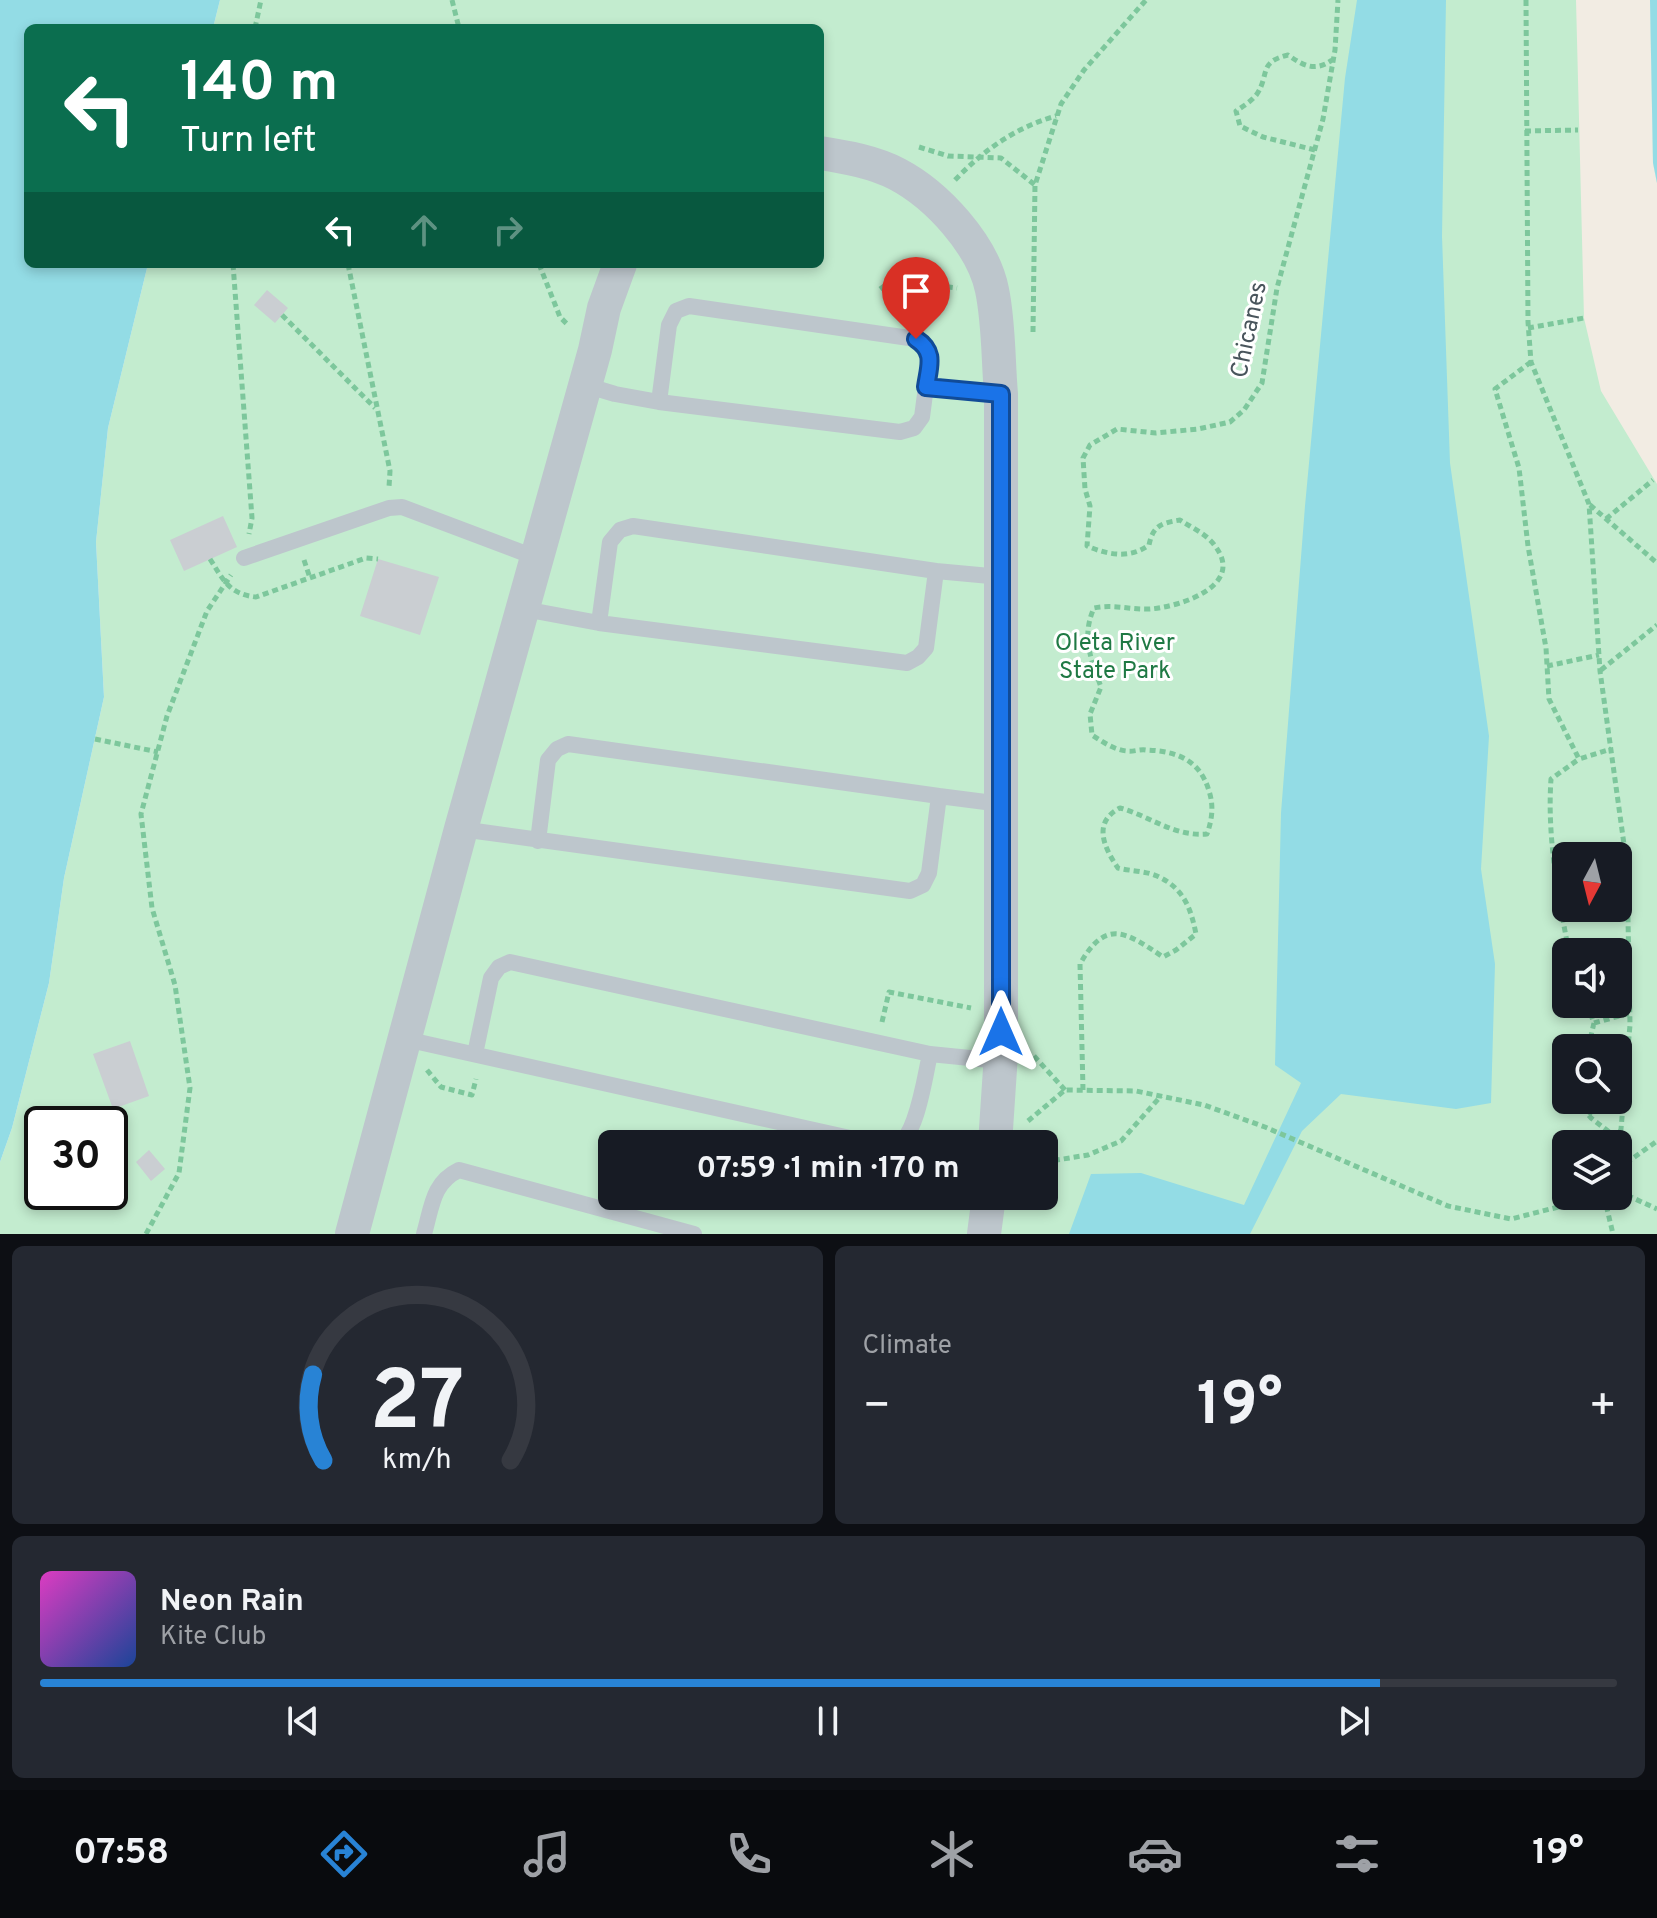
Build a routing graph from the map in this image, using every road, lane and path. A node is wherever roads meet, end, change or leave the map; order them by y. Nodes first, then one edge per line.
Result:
1 (261, 0) edge
2 (452, 0) edge
3 (1146, 0) edge
4 (1338, 0) edge
5 (1526, 0) edge
6 (256, 24) edge
7 (458, 24) edge
8 (1333, 60) junction
9 (1057, 116) junction
10 (1578, 130) dead end
11 (1525, 131) junction
12 (906, 143) dead end
13 (1315, 150) junction
14 (824, 154) edge
15 (976, 157) junction
16 (233, 268) edge
17 (349, 268) edge
18 (541, 268) edge
19 (619, 268) edge
20 (909, 282) junction
21 (935, 286) junction
22 (880, 289) dead end
23 (970, 289) dead end
24 (908, 293) dead end
25 (933, 297) dead end
26 (282, 315) dead end
27 (1584, 318) dead end
28 (1528, 328) junction
29 (595, 350) junction
30 (1531, 362) junction
31 (585, 385) junction
32 (926, 387) junction
33 (1001, 394) junction
34 (659, 402) junction
35 (376, 408) junction
36 (1653, 480) dead end
37 (389, 491) dead end
38 (1589, 504) junction
39 (1606, 519) junction
40 (298, 540) junction
41 (244, 558) junction
42 (537, 558) junction
43 (210, 559) dead end
44 (378, 559) dead end
45 (1657, 563) edge
46 (936, 571) junction
47 (1001, 577) junction
48 (310, 578) junction
49 (225, 583) junction
50 (524, 609) junction
51 (599, 623) junction
52 (1657, 625) edge
53 (1599, 655) junction
54 (1547, 666) junction
55 (1600, 671) junction
56 (95, 739) dead end
57 (1611, 749) junction
58 (158, 752) junction
59 (1579, 759) junction
60 (939, 796) junction
61 (1001, 804) junction
62 (461, 829) junction
63 (538, 841) junction
64 (1566, 938) edge
65 (1628, 938) edge
66 (977, 1009) dead end
67 (1592, 1018) edge
68 (1612, 1018) edge
69 (1594, 1023) junction
70 (1591, 1034) edge
71 (878, 1043) junction
72 (410, 1052) junction
73 (475, 1054) junction
74 (930, 1054) junction
75 (1001, 1058) junction
76 (1065, 1090) junction
77 (1083, 1090) junction
78 (472, 1095) dead end
79 (1161, 1096) junction
80 (1589, 1115) edge
81 (814, 1130) edge
82 (911, 1130) edge
83 (1007, 1130) edge
84 (1015, 1130) edge
85 (1605, 1130) edge
86 (1657, 1141) edge
87 (1632, 1159) edge
88 (1058, 1160) edge
89 (1632, 1197) edge
90 (1552, 1209) edge
91 (1657, 1209) edge
92 (987, 1210) edge
93 (1607, 1210) edge
94 (146, 1234) edge
95 (352, 1234) edge
96 (424, 1234) edge
97 (694, 1234) edge
98 (984, 1234) edge
99 (1613, 1234) edge

1 - 6 path
2 - 7 path
3 - 9 path
4 - 8 path, Chicanes
5 - 11 path
8 - 13 path, Chicanes
8 - 13 path
9 - 15 path
9 - 15 path
10 - 11 path
11 - 28 path
12 - 15 path
13 - 77 path, Chicanes
14 - 33 street
16 - 41 path
17 - 35 path
18 - 29 path
19 - 29 street
20 - 21 path
20 - 22 path
20 - 24 path
21 - 23 path
21 - 25 path
26 - 35 path
27 - 28 path
28 - 30 path
29 - 31 street
30 - 38 path
30 - 54 path
31 - 34 lane
31 - 42 street
32 - 33 lane
32 - 34 lane
32 - 34 lane
33 - 47 street
35 - 37 path
36 - 39 path
38 - 39 path
38 - 53 path
39 - 45 path
40 - 41 lane
40 - 42 lane
40 - 48 path
41 - 49 path
42 - 50 street
43 - 49 path
44 - 48 path
46 - 47 lane
46 - 51 lane
46 - 51 lane
47 - 61 street
48 - 49 path
49 - 58 path
50 - 51 lane
50 - 62 street
52 - 55 path
53 - 54 path
53 - 55 path
54 - 59 path
55 - 57 path
56 - 58 path
57 - 59 path
57 - 65 path
58 - 94 path
59 - 64 path
60 - 61 lane
60 - 63 lane
60 - 63 lane
61 - 75 street
62 - 63 lane
62 - 72 street
66 - 71 path
67 - 69 path
68 - 69 path
69 - 70 path
71 - 73 lane
71 - 74 lane
72 - 73 lane
72 - 78 path
72 - 95 street
73 - 81 lane
74 - 75 lane
74 - 82 lane
75 - 76 path
75 - 83 street
76 - 77 path
76 - 84 path
77 - 79 path
79 - 88 path
79 - 90 path
80 - 85 path
86 - 87 path
89 - 91 path
92 - 98 street
93 - 99 path
96 - 97 lane

